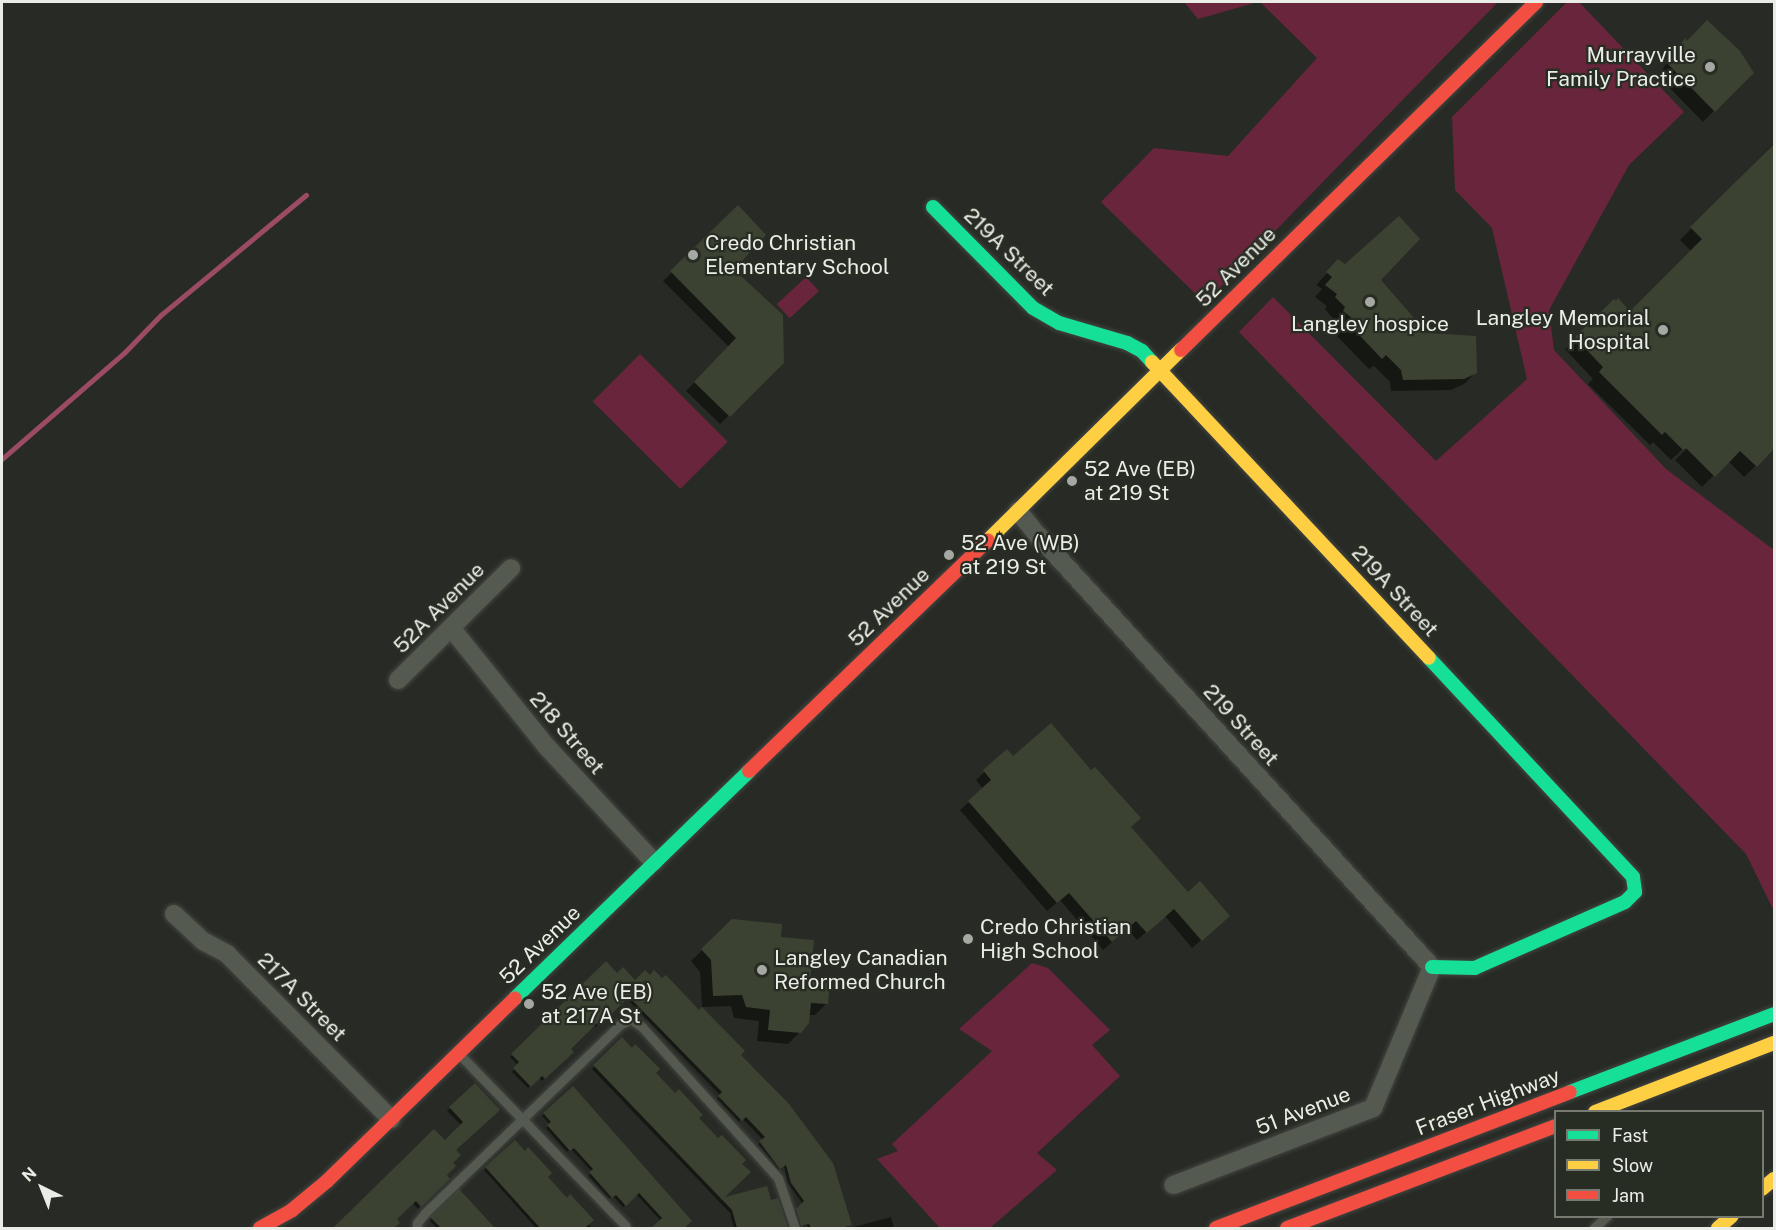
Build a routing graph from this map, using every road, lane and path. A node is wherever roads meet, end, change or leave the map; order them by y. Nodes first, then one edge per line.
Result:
1 (1536, 2) edge
2 (933, 207) dead end
3 (1160, 370) junction
4 (1018, 511) junction
5 (511, 568) dead end
6 (452, 629) junction
7 (398, 680) dead end
8 (654, 862) junction
9 (174, 914) dead end
10 (1432, 967) junction
11 (1774, 1014) edge
12 (1774, 1043) edge
13 (459, 1053) junction
14 (1600, 1110) edge
15 (522, 1118) junction
16 (391, 1119) junction
17 (1554, 1127) edge
18 (1173, 1185) dead end
19 (1730, 1218) edge
20 (626, 1226) dead end
21 (260, 1228) edge
22 (417, 1228) edge
23 (795, 1228) edge
24 (1216, 1228) edge
25 (1287, 1228) edge
26 (1718, 1228) edge

1 - 3 street, 52 Avenue
2 - 3 street, 219A Street
3 - 4 street, 52 Avenue
3 - 10 street, 219A Street
4 - 8 street, 52 Avenue
4 - 10 street, 219 Street
5 - 6 street, 52A Avenue
6 - 7 street, 52A Avenue
6 - 8 street, 218 Street
8 - 13 street, 52 Avenue
9 - 16 street, 217A Street
10 - 18 street, 51 Avenue
11 - 24 street, Fraser Highway
12 - 14 street
13 - 15 lane
13 - 16 street, 52 Avenue
15 - 20 lane
15 - 22 lane
15 - 23 lane
16 - 21 street, 52 Avenue
17 - 25 street
19 - 26 street

